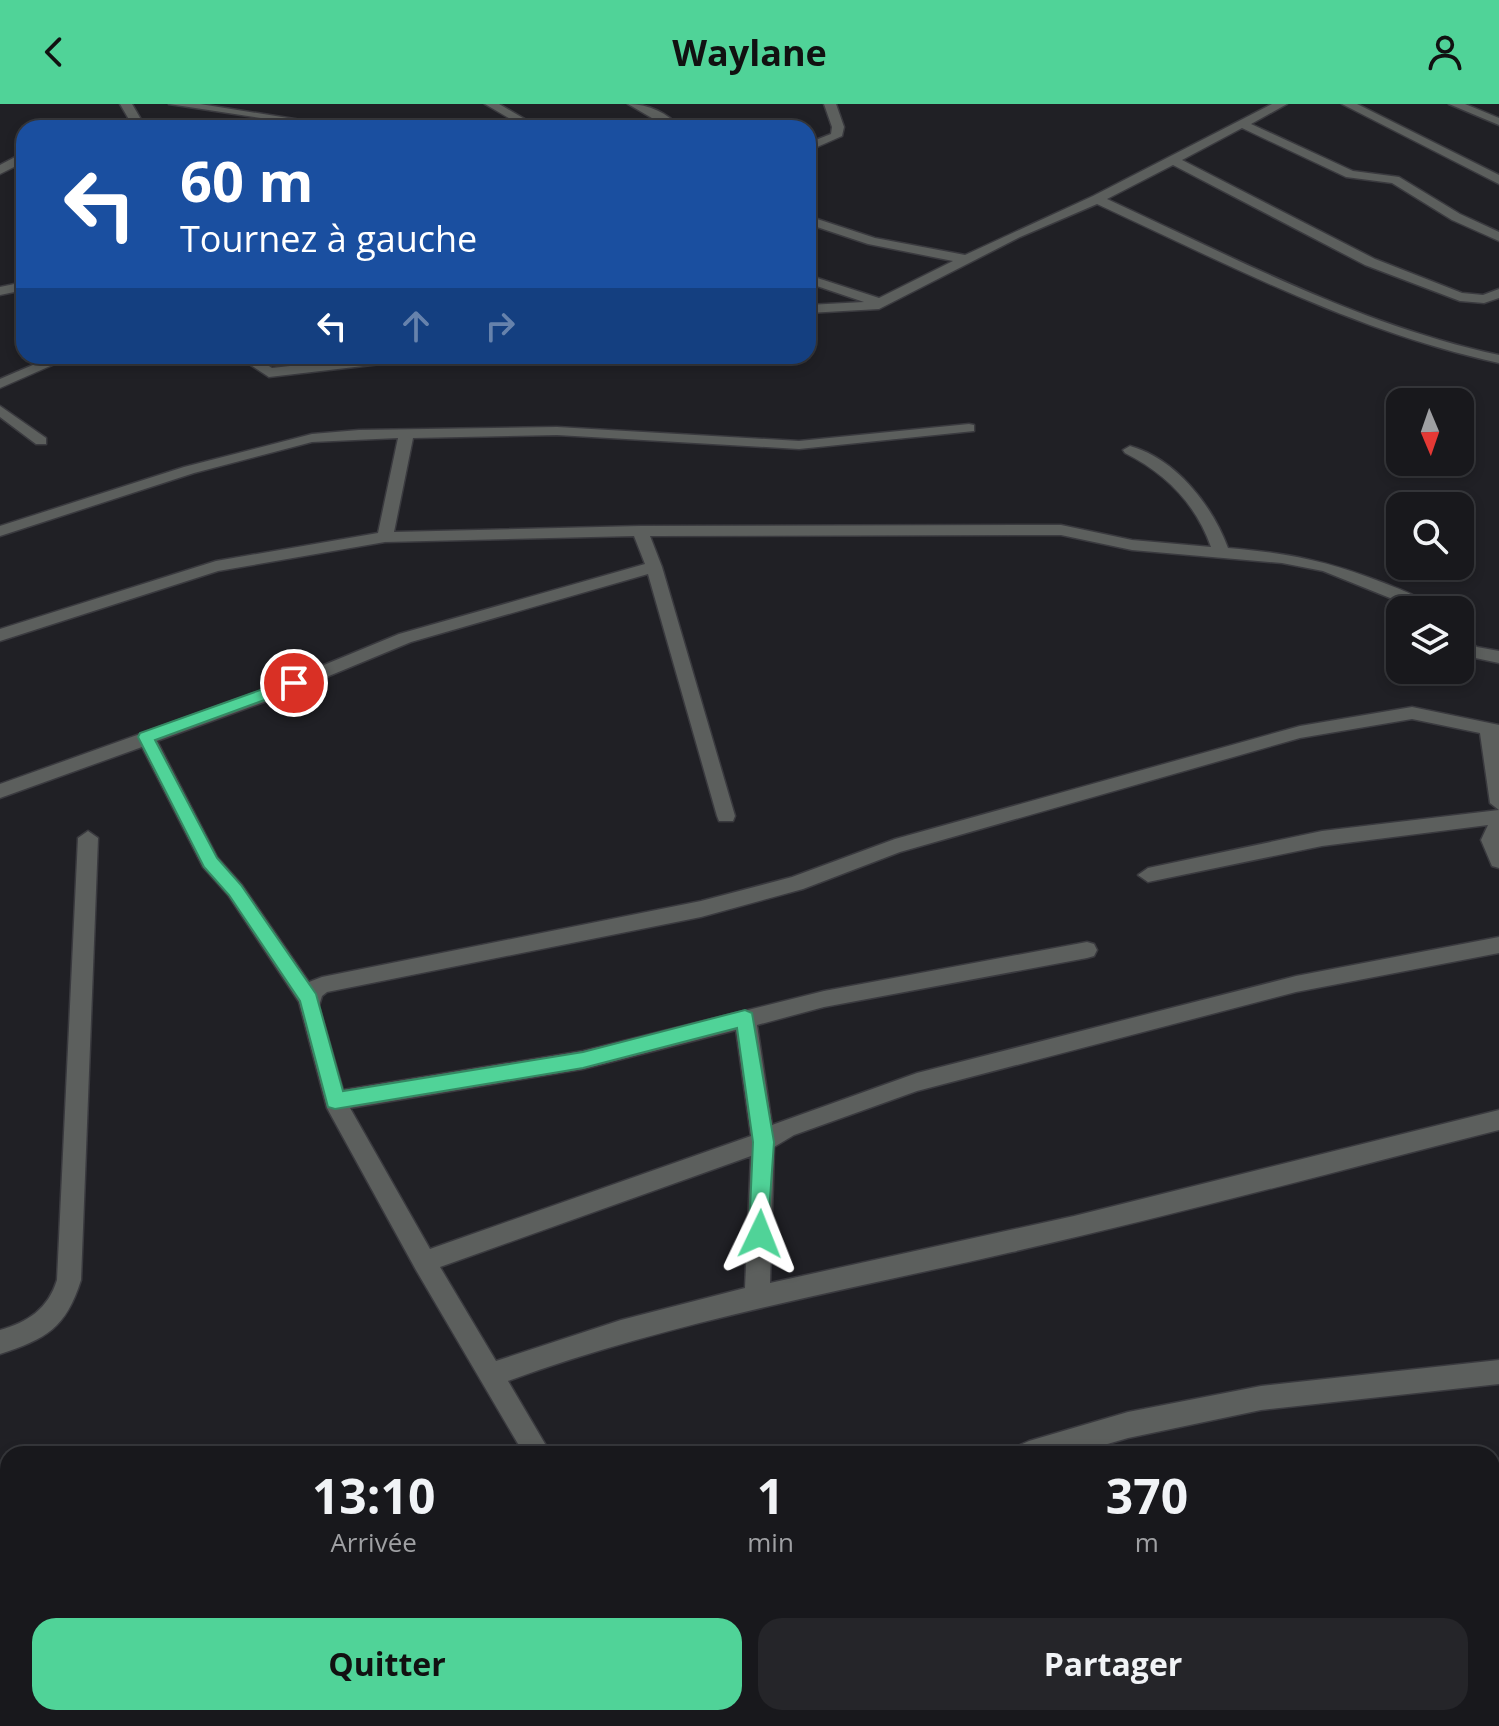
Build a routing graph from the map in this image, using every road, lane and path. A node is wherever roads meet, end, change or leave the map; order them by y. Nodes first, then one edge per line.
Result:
1 (175, 104) edge
2 (491, 104) edge
3 (634, 104) edge
4 (830, 104) edge
5 (1281, 104) edge
6 (1348, 104) edge
7 (1455, 104) edge
8 (299, 107) edge
9 (274, 117) junction
10 (263, 120) edge
11 (287, 120) edge
12 (520, 120) edge
13 (666, 120) edge
14 (1499, 122) edge
15 (1240, 123) junction
16 (816, 144) edge
17 (1171, 159) junction
18 (1499, 180) edge
19 (1097, 199) junction
20 (816, 223) edge
21 (1499, 237) edge
22 (965, 259) junction
23 (816, 282) edge
24 (1499, 293) edge
25 (879, 303) junction
26 (816, 309) edge
27 (1499, 359) edge
28 (47, 364) edge
29 (256, 364) edge
30 (346, 364) edge
31 (0, 384) edge
32 (0, 410) edge
33 (969, 428) dead end
34 (406, 434) junction
35 (41, 441) dead end
36 (1130, 450) dead end
37 (0, 531) edge
38 (640, 531) junction
39 (385, 537) junction
40 (1221, 552) junction
41 (654, 567) junction
42 (1401, 596) edge
43 (0, 635) edge
44 (1474, 652) edge
45 (1499, 657) edge
46 (1494, 730) edge
47 (146, 737) junction
48 (0, 791) edge
49 (1499, 803) edge
50 (726, 816) dead end
51 (1499, 818) edge
52 (88, 838) dead end
53 (1499, 861) edge
54 (1148, 875) dead end
55 (1499, 945) edge
56 (1087, 950) dead end
57 (309, 999) junction
58 (745, 1018) junction
59 (335, 1101) junction
60 (1499, 1120) edge
61 (763, 1142) junction
62 (424, 1262) junction
63 (757, 1296) junction
64 (0, 1342) edge
65 (1499, 1372) edge
66 (493, 1374) junction
67 (534, 1446) edge
68 (1056, 1446) edge

1 - 9 street
2 - 12 street
3 - 13 street
4 - 16 street
5 - 15 street
6 - 18 street
7 - 14 street
8 - 9 street
9 - 10 street
9 - 11 street
15 - 17 street
15 - 21 street
17 - 19 street
17 - 24 street
19 - 22 street
19 - 27 street
20 - 22 street
22 - 25 street
23 - 25 street
25 - 26 street
28 - 31 street
29 - 30 street
32 - 35 street
33 - 34 street
34 - 37 street
34 - 39 street
36 - 40 street
38 - 39 street
38 - 40 street
38 - 41 street
39 - 43 street
40 - 42 street
41 - 47 street
41 - 50 street
44 - 45 street
46 - 49 street
46 - 57 street
47 - 48 street
47 - 57 street
51 - 53 street
51 - 54 street
52 - 64 street
55 - 61 street
56 - 58 street
57 - 59 street
58 - 59 street
58 - 61 street
59 - 62 street
60 - 63 street
61 - 62 street
61 - 63 street
62 - 66 street
63 - 66 street
65 - 68 street
66 - 67 street

